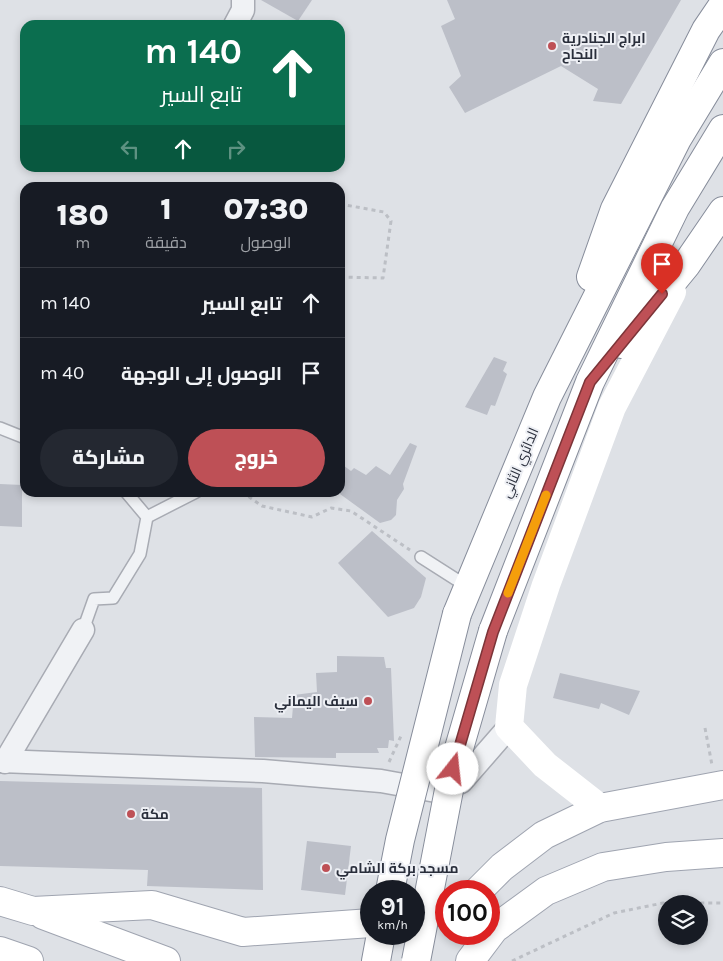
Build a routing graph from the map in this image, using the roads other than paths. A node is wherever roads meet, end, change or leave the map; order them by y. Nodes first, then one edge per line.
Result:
1 (243, 0) edge
2 (723, 5) edge
3 (238, 20) edge
4 (723, 63) edge
5 (723, 129) edge
6 (723, 211) edge
7 (686, 265) junction
8 (590, 382) junction
9 (547, 397) junction
10 (0, 428) edge
11 (20, 436) edge
12 (130, 497) edge
13 (186, 497) edge
14 (147, 517) junction
15 (421, 557) road end
16 (468, 587) junction
17 (83, 630) joint
18 (509, 726) junction
19 (3, 761) edge
20 (719, 785) edge
21 (600, 808) junction
22 (723, 854) edge
23 (392, 880) edge
24 (489, 880) edge
25 (0, 901) edge
26 (32, 911) junction
27 (360, 924) edge
28 (379, 945) edge
29 (0, 951) edge
30 (29, 961) edge
31 (166, 961) edge
32 (376, 961) edge
33 (416, 961) edge
34 (470, 961) edge

1 - 3 street
2 - 9 main road
4 - 9 main road, الدائري الثاني
5 - 8 main road
6 - 7 main road
7 - 8 main road
7 - 18 main road
8 - 33 main road, bridge
9 - 16 main road, الدائري الثاني
10 - 11 lane
12 - 14 lane
13 - 14 lane
14 - 17 lane
15 - 16 lane
16 - 23 main road, الدائري الثاني, bridge
17 - 19 street
18 - 19 street
18 - 21 main road
20 - 21 main road
21 - 24 main road
22 - 34 main road
25 - 26 main road
26 - 27 main road
26 - 31 main road
28 - 32 main road
29 - 30 main road

